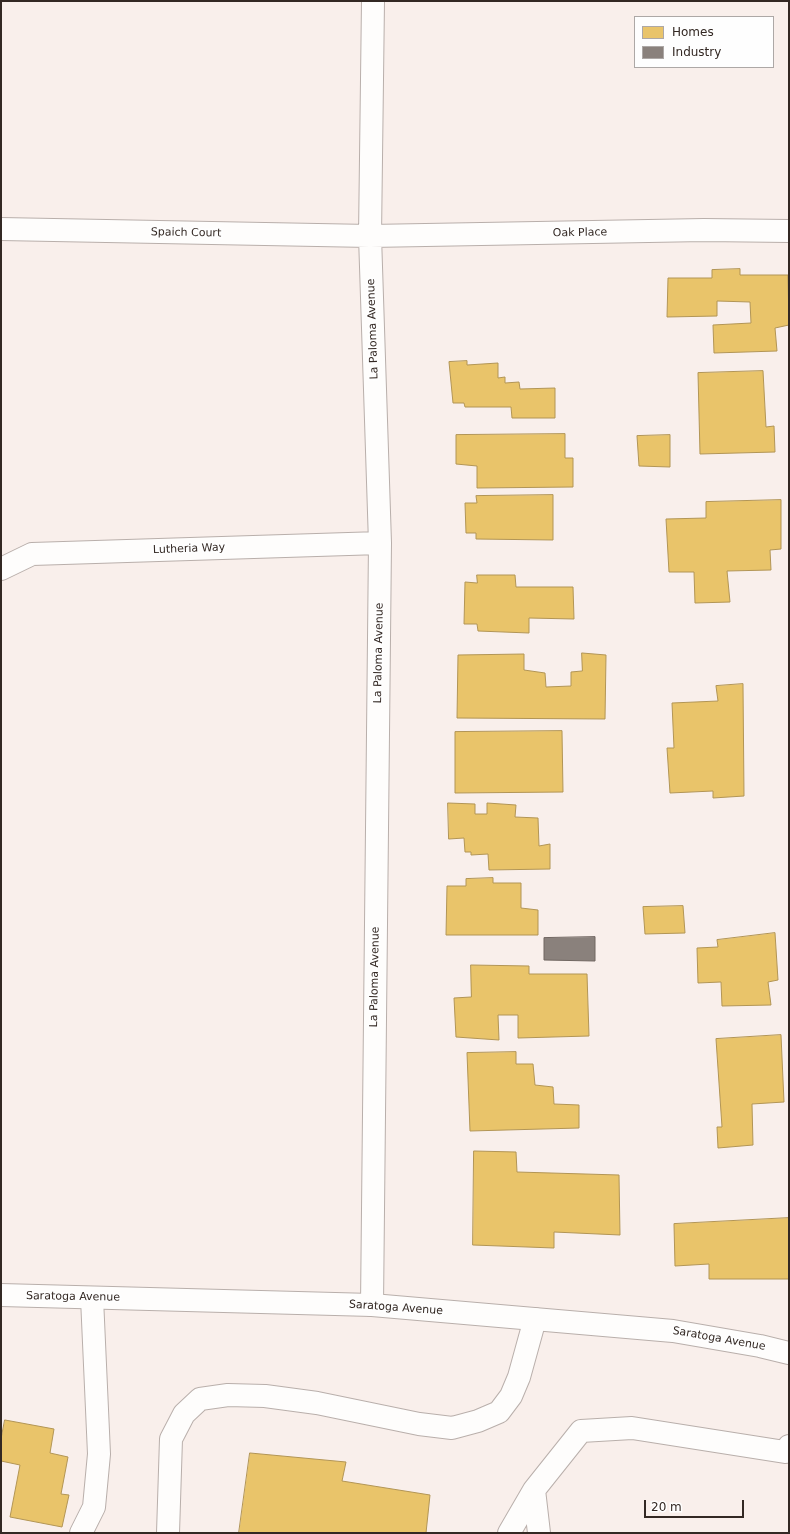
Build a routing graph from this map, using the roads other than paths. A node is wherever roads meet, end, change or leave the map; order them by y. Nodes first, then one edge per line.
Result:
1 (373, 1) edge
2 (1, 229) edge
3 (789, 231) edge
4 (370, 236) junction
5 (380, 543) junction
6 (1, 569) edge
7 (1, 1296) edge
8 (92, 1298) junction
9 (372, 1305) junction
10 (535, 1319) junction
11 (789, 1353) edge
12 (788, 1451) edge
13 (534, 1490) junction
14 (81, 1533) edge
15 (168, 1533) edge
16 (509, 1533) edge
17 (539, 1533) edge

1 - 4 street, La Paloma Avenue
2 - 4 street, Spaich Court
3 - 4 street, Oak Place
4 - 5 street, La Paloma Avenue
5 - 6 street, Lutheria Way
5 - 9 street, La Paloma Avenue
7 - 8 street, Saratoga Avenue
8 - 9 street, Saratoga Avenue
8 - 14 street
9 - 10 street, Saratoga Avenue
10 - 11 street, Saratoga Avenue
10 - 15 street
12 - 13 street
13 - 16 street
13 - 17 street

